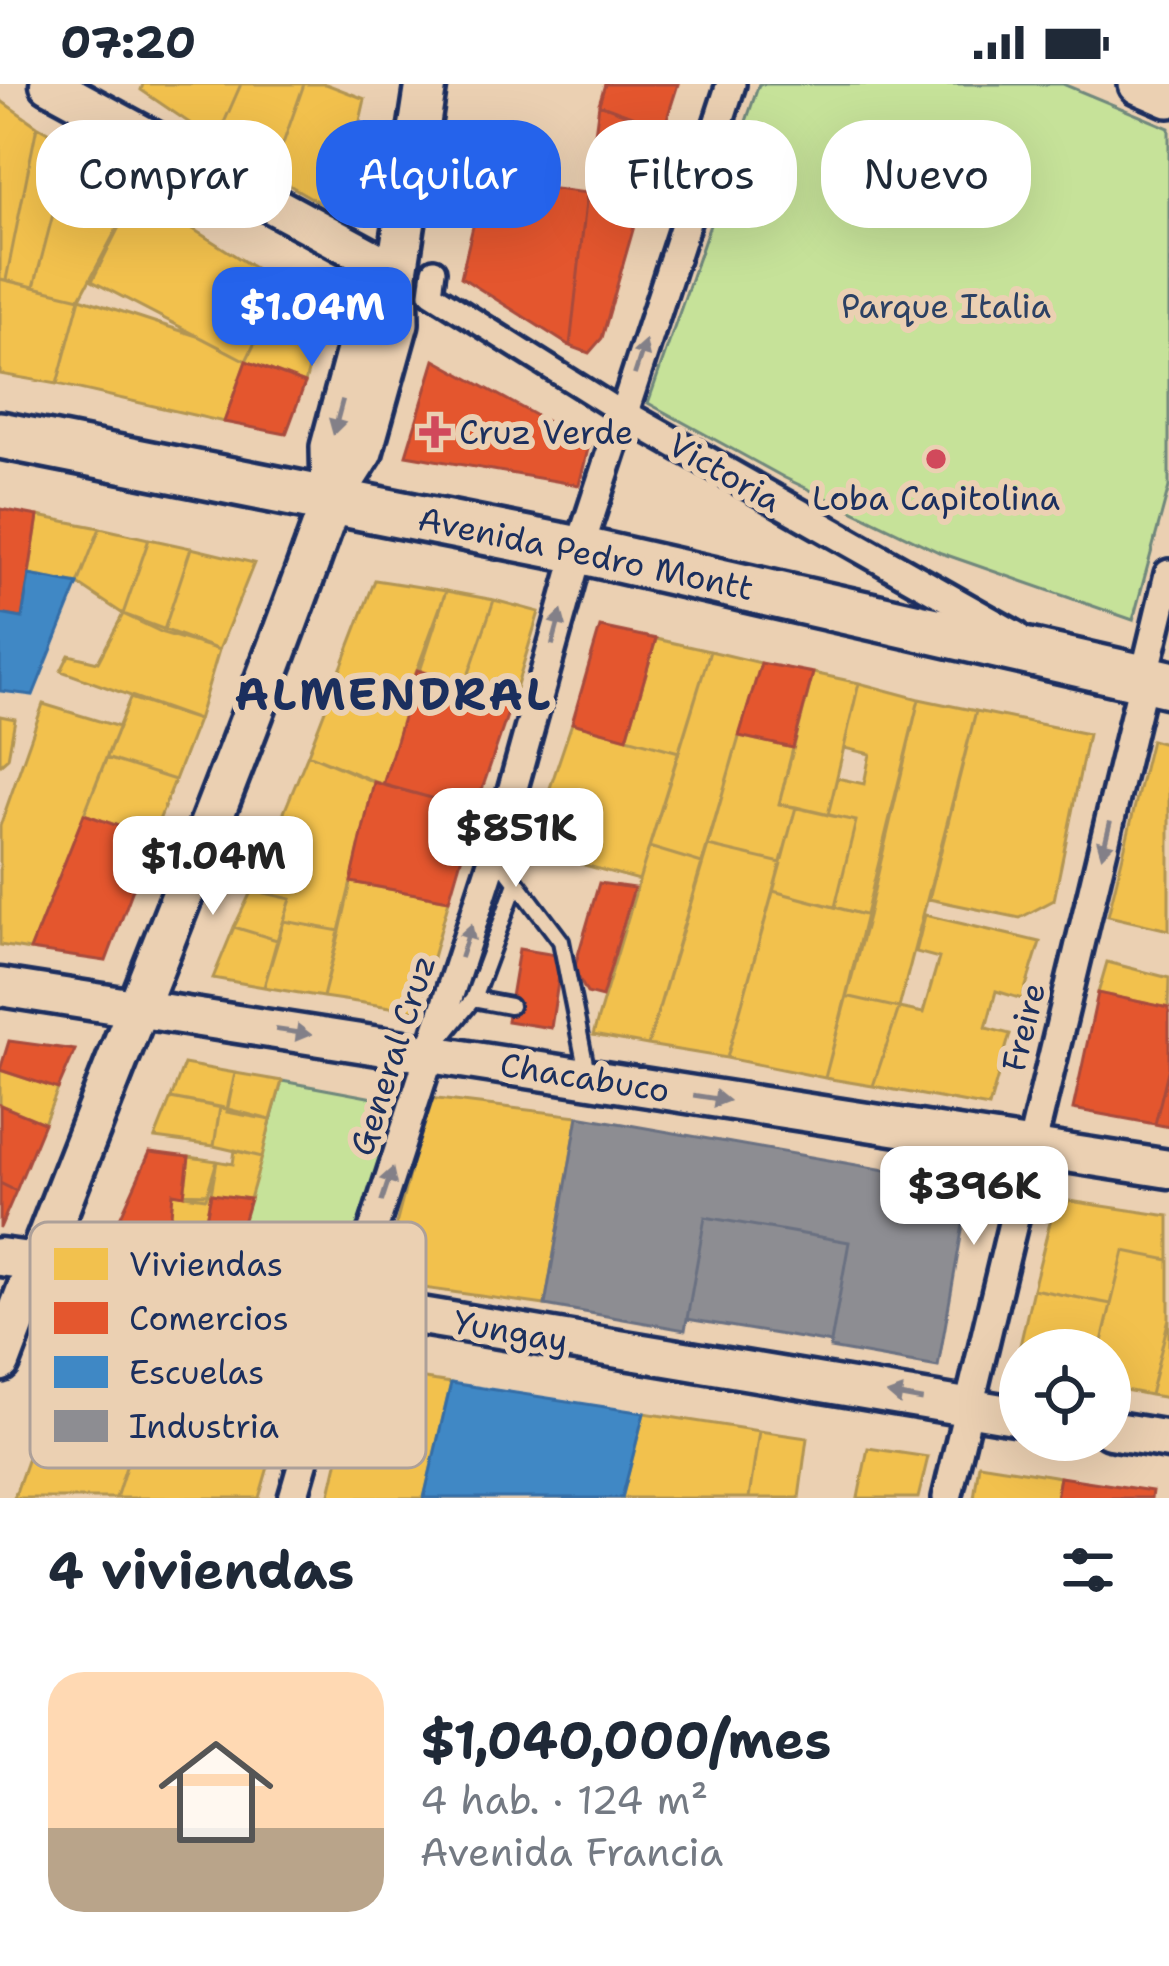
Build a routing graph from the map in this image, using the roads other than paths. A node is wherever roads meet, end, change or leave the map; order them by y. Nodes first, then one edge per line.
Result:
1 (49, 84) edge
2 (426, 84) edge
3 (730, 84) edge
4 (1139, 84) edge
5 (1169, 97) edge
6 (416, 271) junction
7 (622, 413) junction
8 (0, 436) edge
9 (332, 499) junction
10 (579, 550) junction
11 (1169, 574) edge
12 (1045, 653) junction
13 (1157, 681) edge
14 (495, 853) junction
15 (515, 886) junction
16 (0, 986) edge
17 (472, 999) junction
18 (510, 1006) dead end
19 (134, 1008) junction
20 (554, 1012) dead end
21 (574, 1016) junction
22 (430, 1052) junction
23 (589, 1078) junction
24 (1030, 1149) junction
25 (1169, 1169) edge
26 (36, 1222) edge
27 (375, 1222) edge
28 (19, 1258) edge
29 (426, 1317) edge
30 (0, 1361) edge
31 (968, 1408) junction
32 (999, 1413) edge
33 (1131, 1434) edge
34 (1169, 1440) edge
35 (302, 1468) edge
36 (293, 1498) edge
37 (947, 1498) edge

1 - 6 street, Victoria
2 - 6 main road
7 -> 3 street, General Cruz
4 - 5 main road
6 - 7 street, Victoria
6 - 9 main road
7 - 10 street, General Cruz
7 - 12 street, Victoria
8 - 9 main road, Avenida Pedro Montt
9 - 10 main road, Avenida Pedro Montt
9 - 19 main road
10 - 12 main road, Avenida Pedro Montt
14 -> 10 street, General Cruz
11 - 13 street, Freire
12 - 13 main road, Avenida Pedro Montt
13 -> 24 street, Freire
14 - 15 lane
22 -> 14 street, General Cruz
15 - 17 lane
15 - 21 lane
16 - 19 street, Chacabuco
17 - 18 lane
17 - 22 lane
19 -> 22 street, Chacabuco
19 - 26 main road
20 - 21 lane
21 - 23 lane
22 - 23 street, Chacabuco
27 -> 22 street, General Cruz
23 -> 24 street, Chacabuco
24 - 25 street, Chacabuco
24 - 31 street, Freire
28 - 30 main road
31 -> 29 street, Yungay
31 - 32 street, Yungay
31 - 37 street, Freire
33 - 34 street
35 - 36 street, General Cruz

